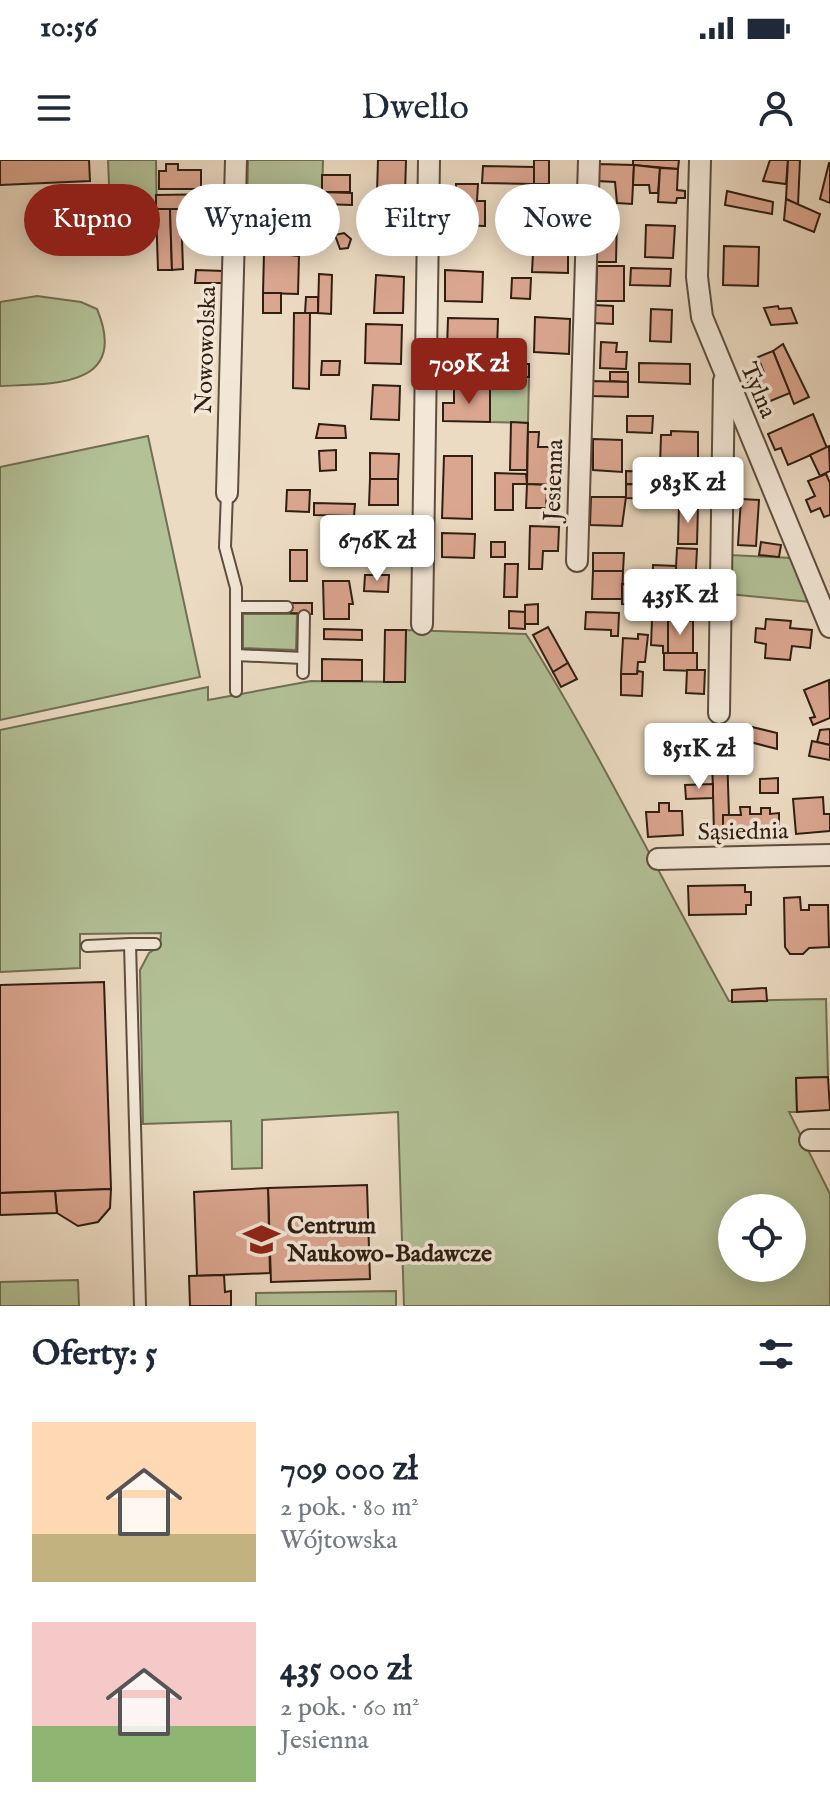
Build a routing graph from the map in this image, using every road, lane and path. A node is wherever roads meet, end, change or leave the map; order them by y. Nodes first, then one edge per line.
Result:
1 (236, 160) edge
2 (429, 160) edge
3 (589, 160) edge
4 (700, 160) edge
5 (724, 374) junction
6 (227, 493) joint
7 (577, 561) dead end
8 (236, 607) junction
9 (287, 607) dead end
10 (304, 616) dead end
11 (422, 624) dead end
12 (830, 627) edge
13 (236, 655) junction
14 (303, 658) junction
15 (303, 673) dead end
16 (236, 691) dead end
17 (719, 713) dead end
18 (830, 855) edge
19 (658, 859) dead end
20 (130, 944) junction
21 (155, 944) dead end
22 (87, 946) dead end
23 (140, 1306) edge

1 - 6 street, Nowowolska
2 - 11 street
3 - 7 street, Jesienna
4 - 5 street, Tylna
5 - 12 street, Tylna
5 - 17 street
6 - 8 lane
8 - 9 lane
8 - 13 lane
10 - 14 lane
13 - 14 lane
13 - 16 lane
14 - 15 lane
18 - 19 street, Sąsiednia
20 - 21 lane
20 - 22 lane
20 - 23 lane

